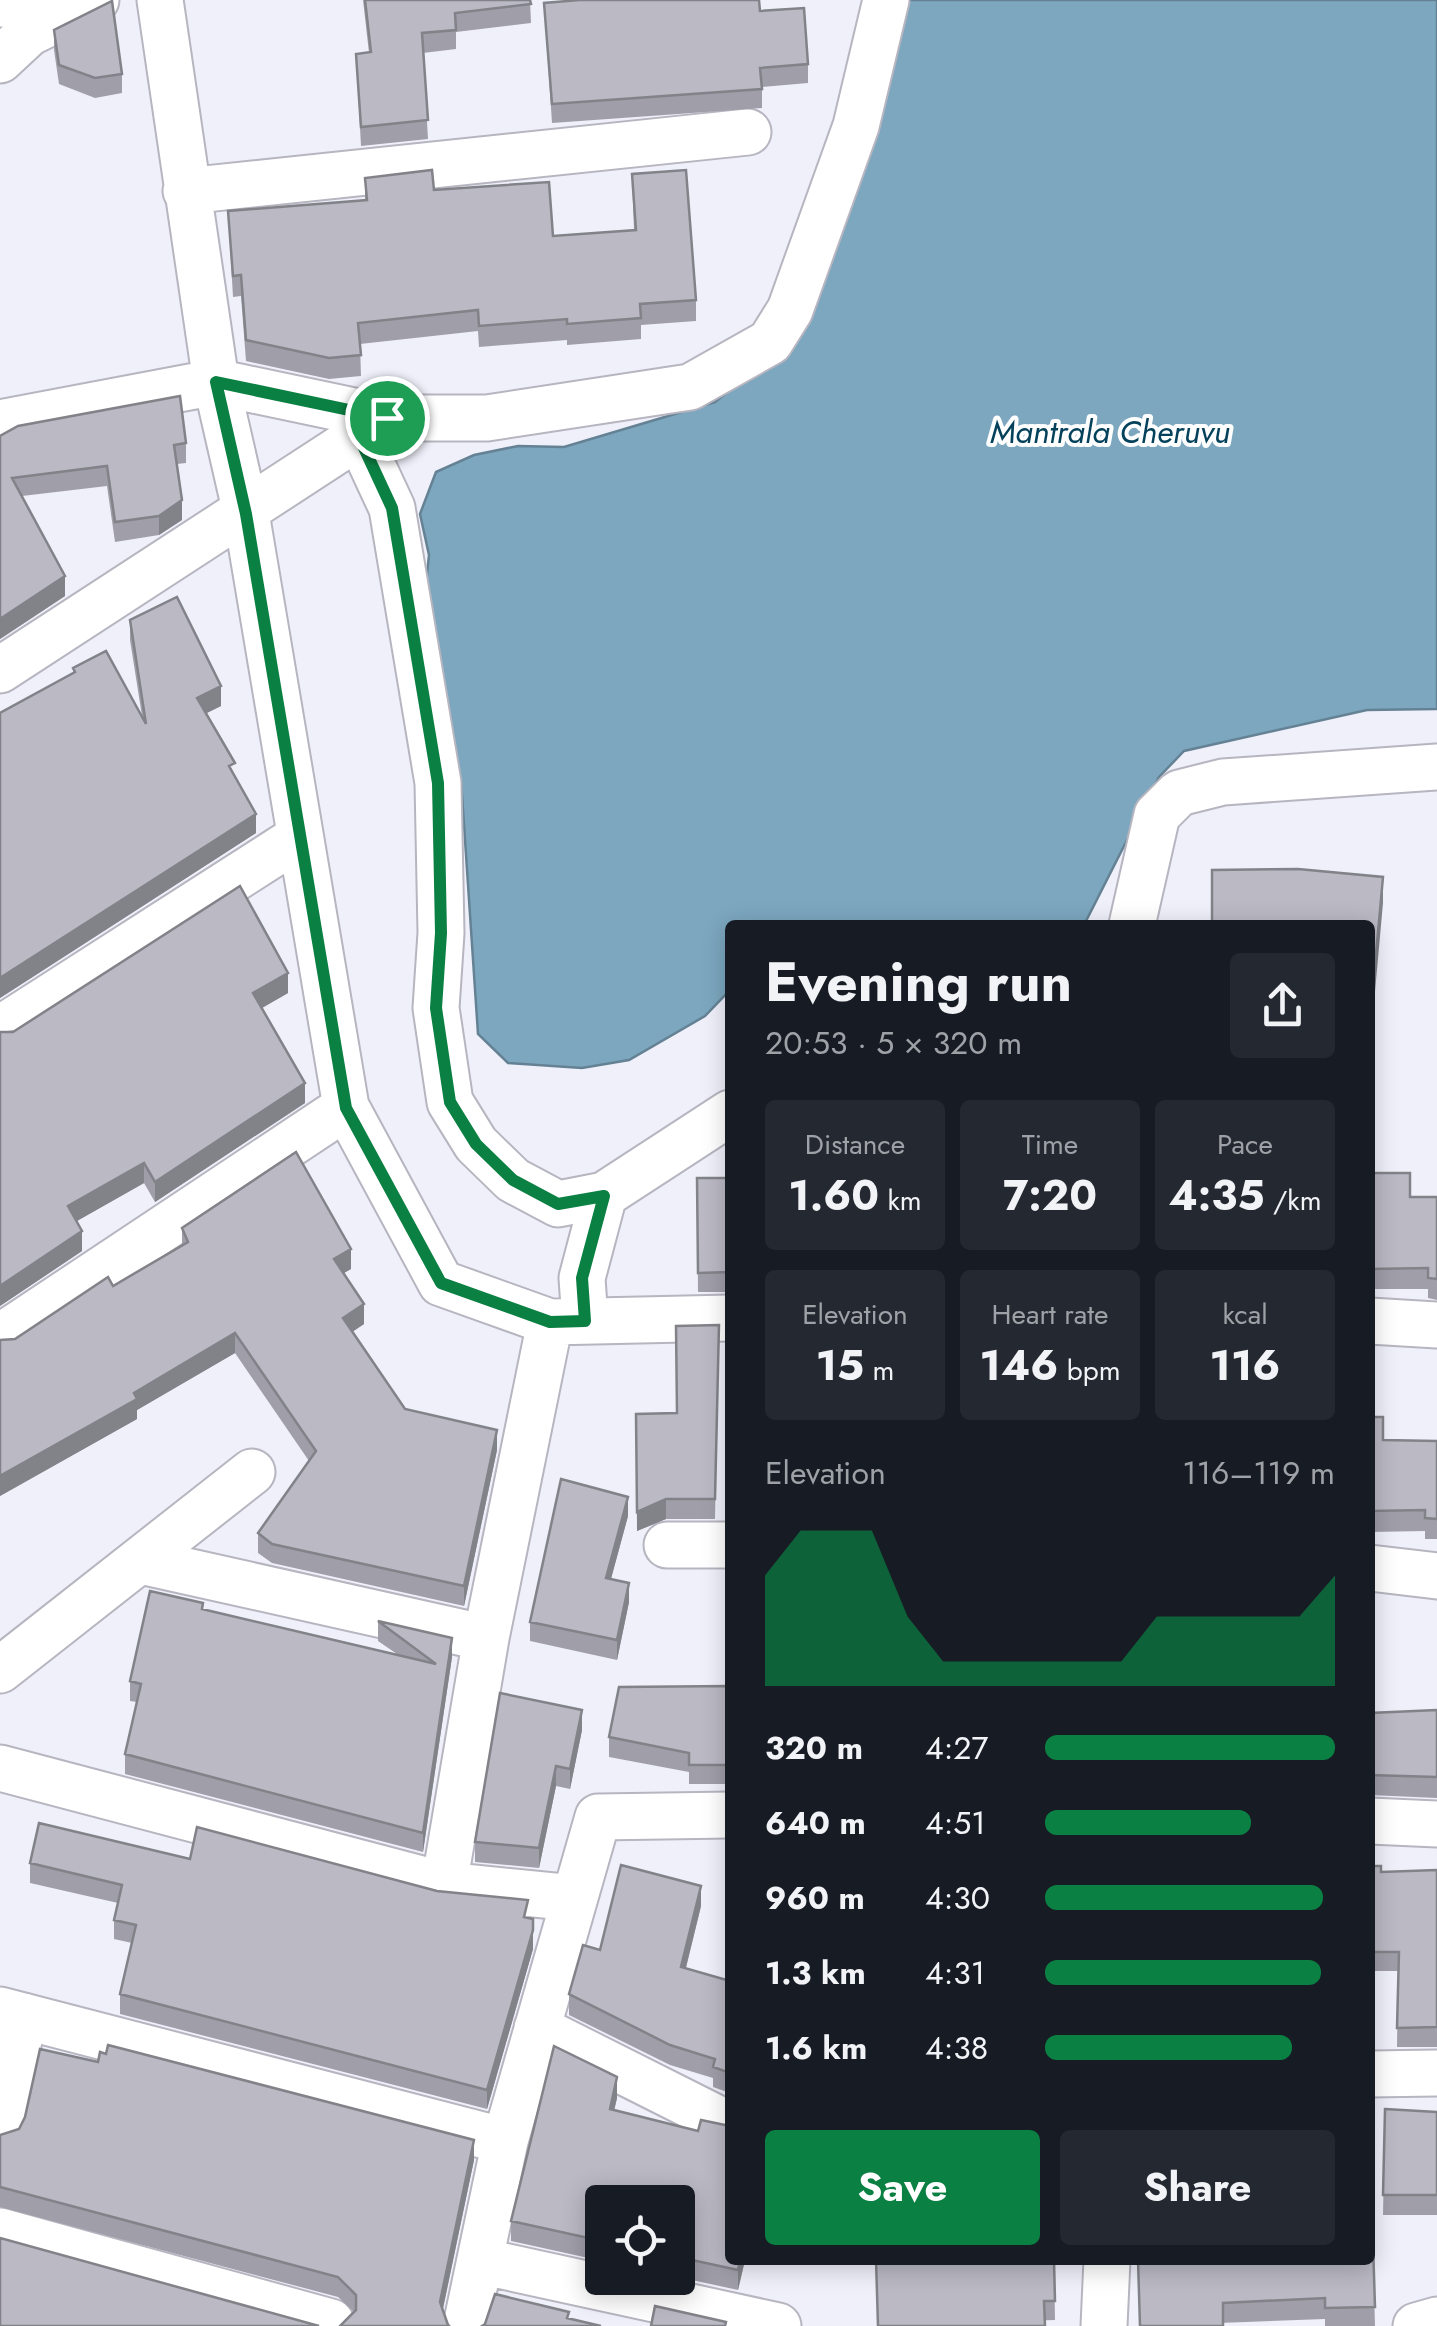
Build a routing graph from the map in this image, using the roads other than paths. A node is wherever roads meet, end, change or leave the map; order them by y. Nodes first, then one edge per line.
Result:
1 (40, 0) edge
2 (96, 0) edge
3 (160, 0) edge
4 (886, 0) edge
5 (0, 4) edge
6 (0, 60) edge
7 (748, 132) dead end
8 (186, 191) junction
9 (216, 382) junction
10 (2, 415) edge
11 (373, 428) junction
12 (246, 514) junction
13 (0, 670) edge
14 (1437, 767) edge
15 (298, 838) junction
16 (1133, 920) edge
17 (0, 1030) edge
18 (346, 1108) junction
19 (725, 1116) edge
20 (604, 1196) junction
21 (725, 1318) edge
22 (1375, 1321) edge
23 (568, 1322) junction
24 (1437, 1325) edge
25 (0, 1337) edge
26 (252, 1472) dead end
27 (667, 1545) dead end
28 (725, 1545) edge
29 (141, 1561) junction
30 (1375, 1569) edge
31 (1437, 1576) edge
32 (486, 1638) junction
33 (0, 1670) edge
34 (0, 1768) edge
35 (725, 1816) edge
36 (1375, 1821) edge
37 (1437, 1824) edge
38 (444, 1885) junction
39 (574, 1898) junction
40 (12, 2013) edge
41 (537, 2028) junction
42 (1437, 2073) edge
43 (1375, 2074) edge
44 (725, 2120) edge
45 (0, 2131) edge
46 (505, 2141) junction
47 (0, 2232) edge
48 (480, 2261) junction
49 (1106, 2265) edge
50 (1437, 2320) edge
51 (331, 2322) dead end
52 (466, 2326) edge
53 (778, 2326) edge
54 (1104, 2326) edge
55 (1416, 2326) edge

1 - 5 street
2 - 6 street
3 - 8 street
4 - 11 street
7 - 8 street
8 - 9 street
9 - 10 street
9 - 11 street
9 - 12 street
11 - 12 street
11 - 20 street
12 - 13 street
12 - 15 street
14 - 16 street
15 - 17 street
15 - 18 street
18 - 23 street
18 - 25 street
19 - 20 street
20 - 23 street
21 - 23 street
22 - 24 street
23 - 32 street
26 - 29 street
27 - 28 street
29 - 32 street
29 - 33 street
30 - 31 street
32 - 38 street
34 - 38 street
35 - 39 street
36 - 37 street
38 - 39 street
39 - 41 street
40 - 45 street
40 - 46 street
41 - 44 street
41 - 46 street
42 - 43 street
46 - 48 street
47 - 51 street
48 - 52 street
48 - 53 street
49 - 54 street
50 - 55 street

